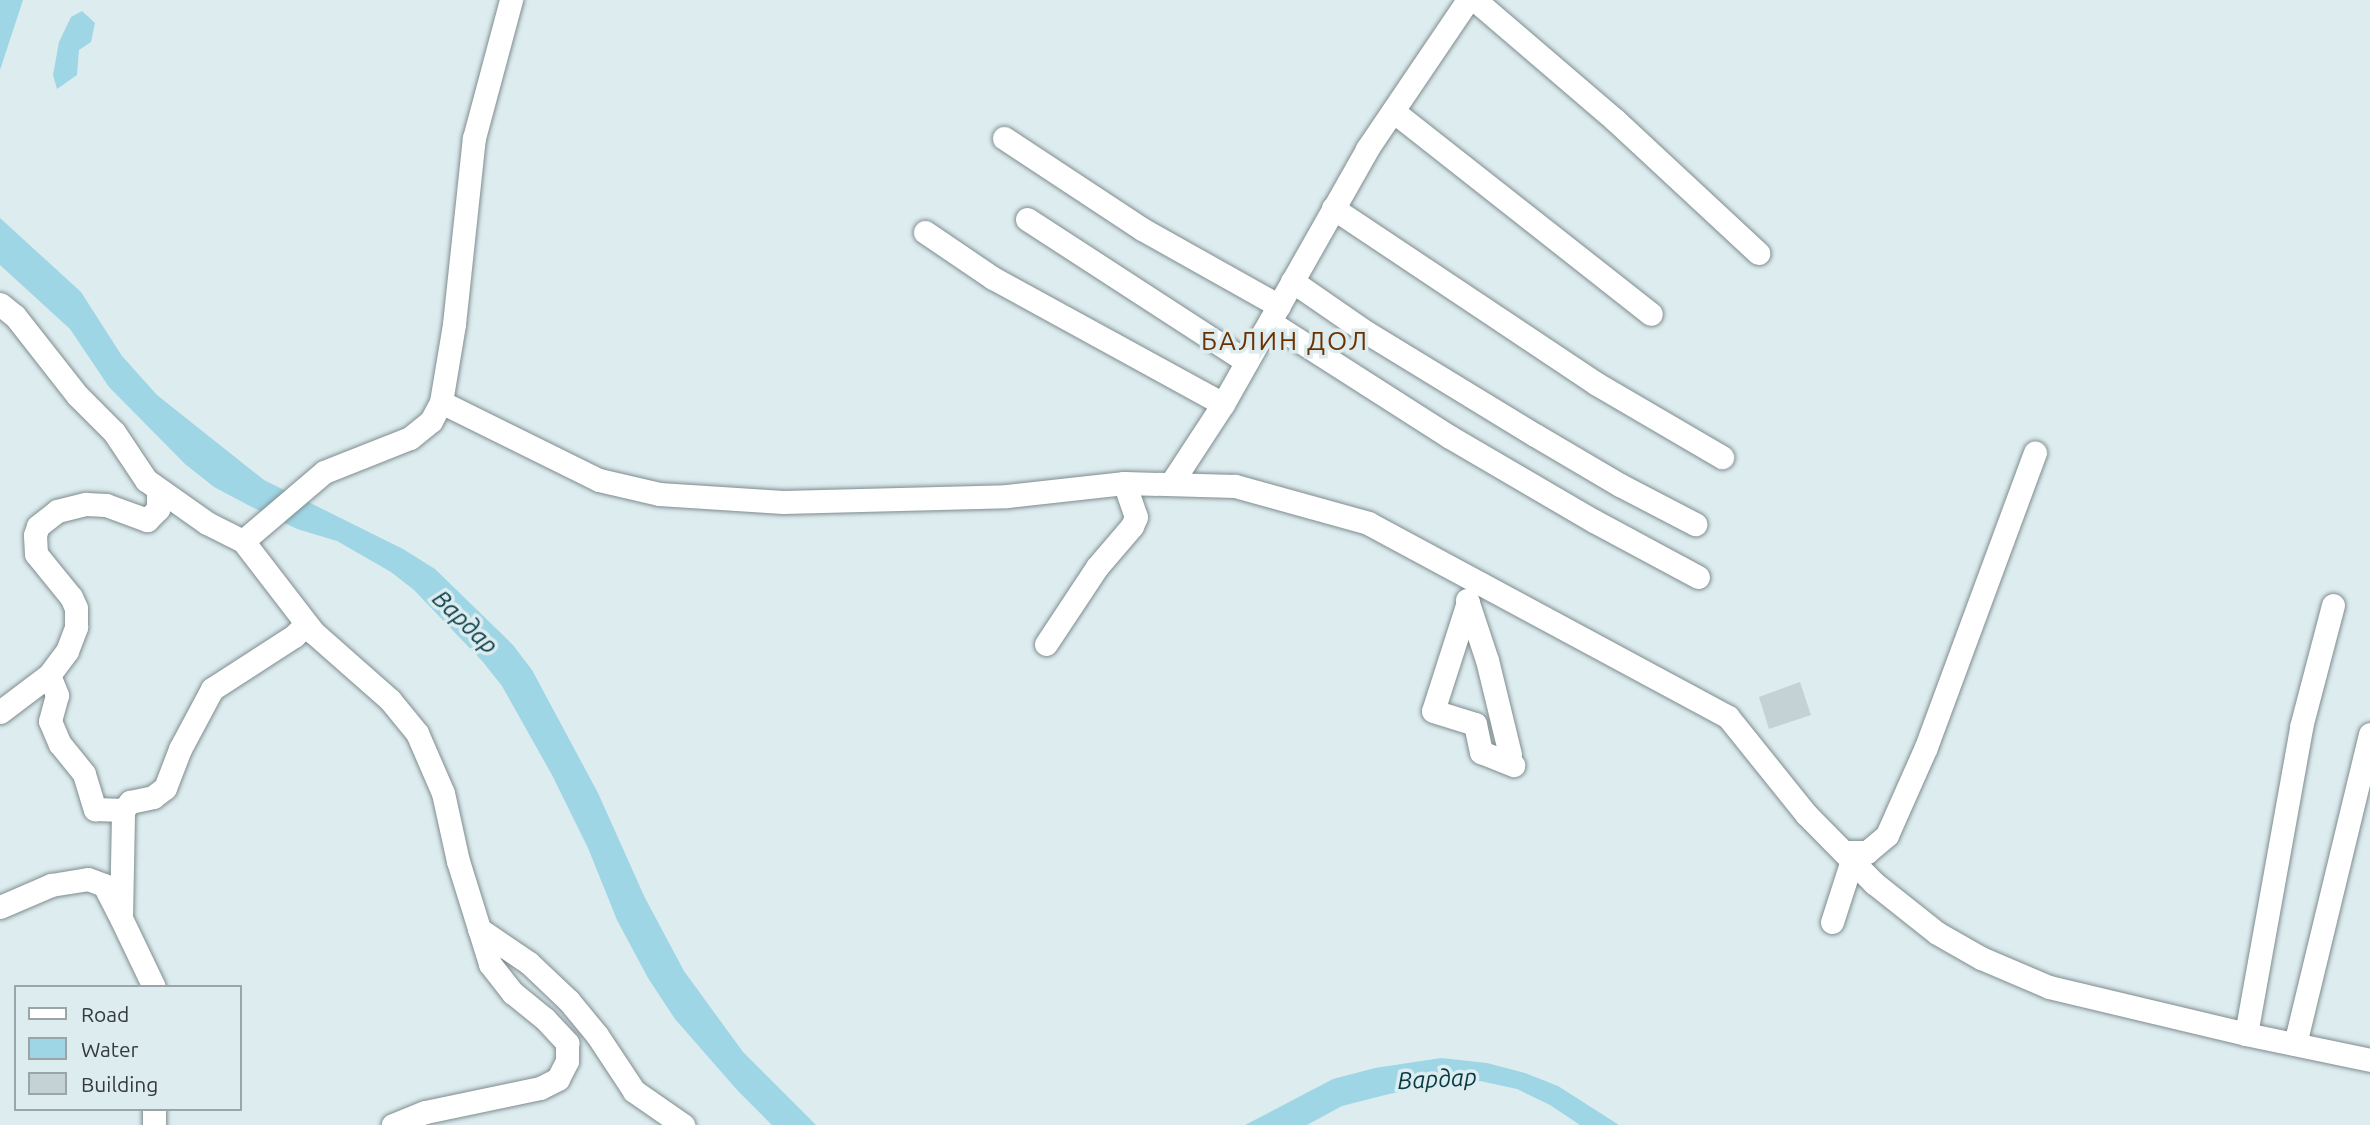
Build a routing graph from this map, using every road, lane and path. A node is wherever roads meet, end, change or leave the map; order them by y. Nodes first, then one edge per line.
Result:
1 (511, 0) edge
2 (1468, 0) edge
3 (1475, 0) edge
4 (1393, 111) junction
5 (1004, 138) dead end
6 (1333, 208) junction
7 (1027, 219) dead end
8 (925, 232) dead end
9 (1758, 253) dead end
10 (1293, 281) junction
11 (0, 304) edge
12 (1274, 314) junction
13 (1651, 314) dead end
14 (1247, 362) junction
15 (441, 402) junction
16 (1223, 404) junction
17 (2035, 453) dead end
18 (1722, 457) dead end
19 (1172, 482) junction
20 (1124, 483) junction
21 (158, 490) junction
22 (147, 520) junction
23 (207, 523) junction
24 (1695, 524) dead end
25 (243, 541) junction
26 (1444, 563) junction
27 (1698, 577) dead end
28 (1468, 602) junction
29 (2333, 605) dead end
30 (306, 624) junction
31 (1046, 644) dead end
32 (49, 675) junction
33 (0, 712) edge
34 (2370, 734) edge
35 (123, 810) junction
36 (1848, 856) junction
37 (0, 907) edge
38 (121, 918) junction
39 (1832, 922) dead end
40 (479, 929) junction
41 (153, 985) edge
42 (2246, 1034) junction
43 (2295, 1044) junction
44 (2370, 1060) edge
45 (392, 1125) edge
46 (682, 1125) edge

1 - 15 street
2 - 4 street
3 - 9 street
4 - 6 street
4 - 13 street
5 - 12 street
6 - 10 street
6 - 18 street
7 - 14 street
8 - 16 street
10 - 12 street
10 - 24 street
11 - 21 street
12 - 14 street
12 - 27 street
14 - 16 street
15 - 20 street
15 - 25 street
16 - 19 street
17 - 36 street
19 - 20 street
19 - 26 street
20 - 31 street
21 - 22 street
21 - 23 street
22 - 23 street
22 - 32 street
23 - 25 street
25 - 30 street
26 - 28 street
26 - 36 street
28 - 28 street
29 - 42 street
30 - 35 street
30 - 40 street
32 - 33 street
32 - 35 street
34 - 43 street
35 - 38 street
36 - 39 street
36 - 42 street
37 - 38 street
38 - 41 street
40 - 45 street
40 - 46 street
42 - 43 street
43 - 44 street

